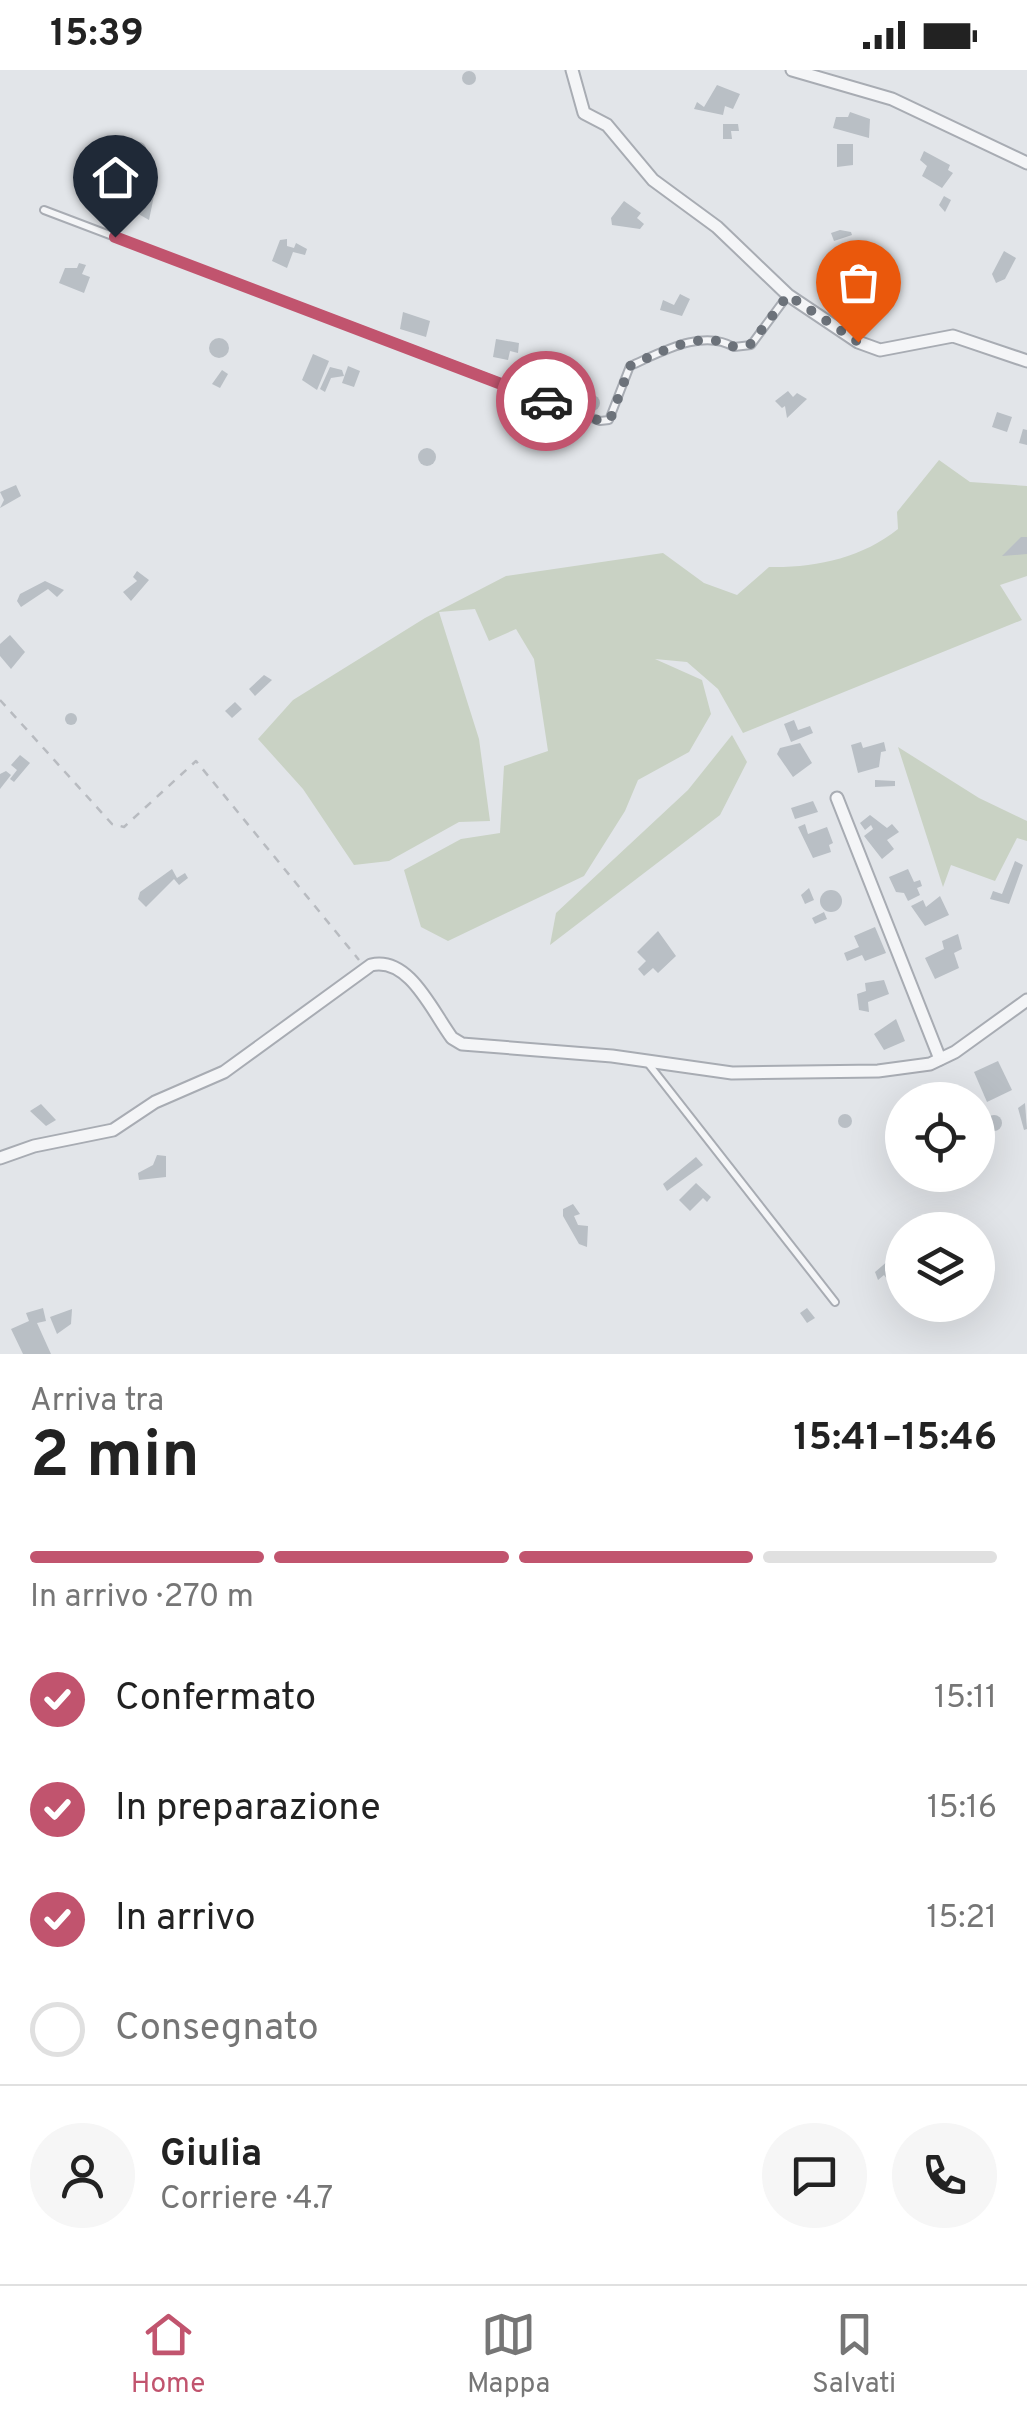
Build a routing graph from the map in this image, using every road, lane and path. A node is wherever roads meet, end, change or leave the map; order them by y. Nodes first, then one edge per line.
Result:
1 (572, 70) edge
2 (792, 70) edge
3 (1027, 163) edge
4 (44, 210) dead end
5 (788, 295) junction
6 (1027, 361) edge
7 (0, 700) edge
8 (837, 798) dead end
9 (366, 968) junction
10 (1027, 1000) edge
11 (940, 1059) junction
12 (646, 1061) junction
13 (0, 1158) edge
14 (834, 1302) dead end

1 - 5 street
2 - 3 street
4 - 5 lane
5 - 6 street
7 - 9 path
8 - 11 street
9 - 12 street
9 - 13 street
10 - 11 street
11 - 12 street
12 - 14 lane

